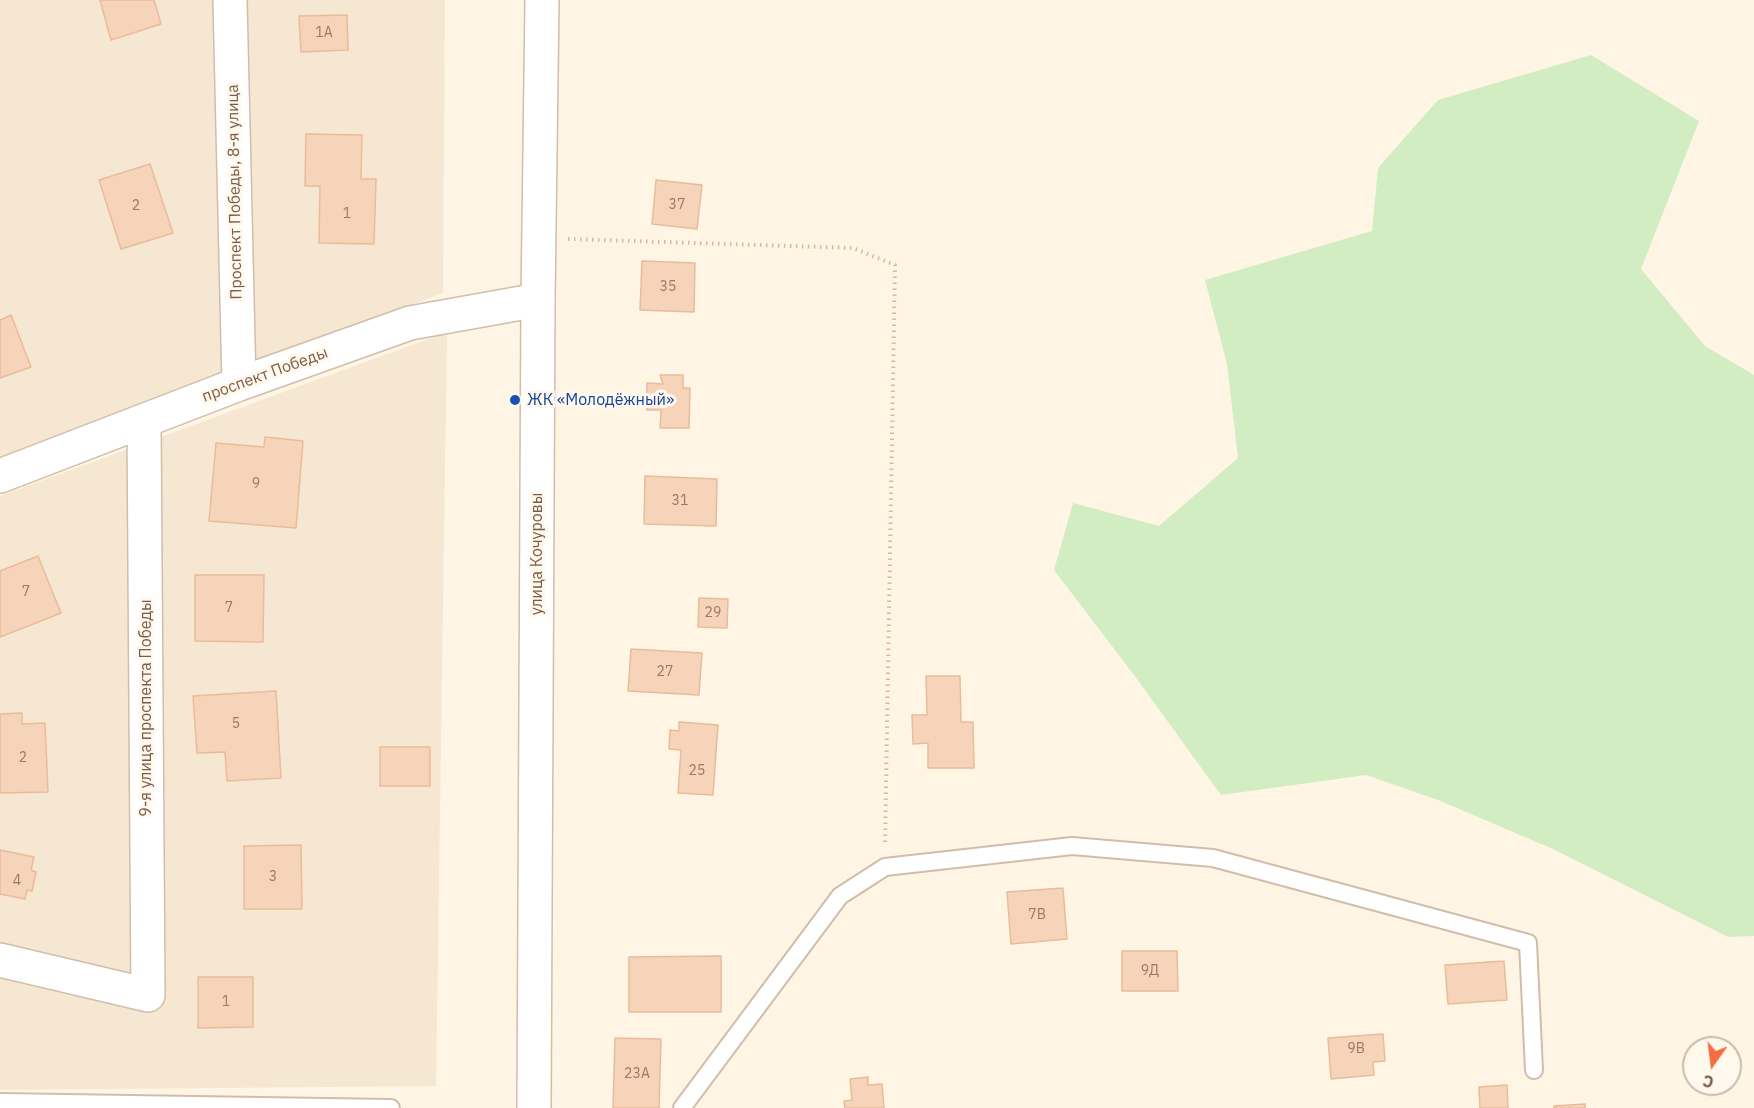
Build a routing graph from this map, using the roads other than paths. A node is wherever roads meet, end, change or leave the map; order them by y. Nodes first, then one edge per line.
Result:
1 (230, 0) edge
2 (542, 0) edge
3 (538, 300) junction
4 (239, 384) junction
5 (144, 421) junction
6 (0, 476) edge
7 (0, 960) edge
8 (1534, 1070) dead end
9 (0, 1102) edge
10 (391, 1108) edge
11 (534, 1108) edge
12 (682, 1108) edge

1 - 4 street, Проспект Победы, 8-я улица
2 - 3 street, улица Кочуровы
3 - 4 street, проспект Победы
3 - 11 street, улица Кочуровы
4 - 5 street, проспект Победы
5 - 6 street, проспект Победы
5 - 7 street, 9-я улица проспекта Победы
8 - 12 lane
9 - 10 lane

